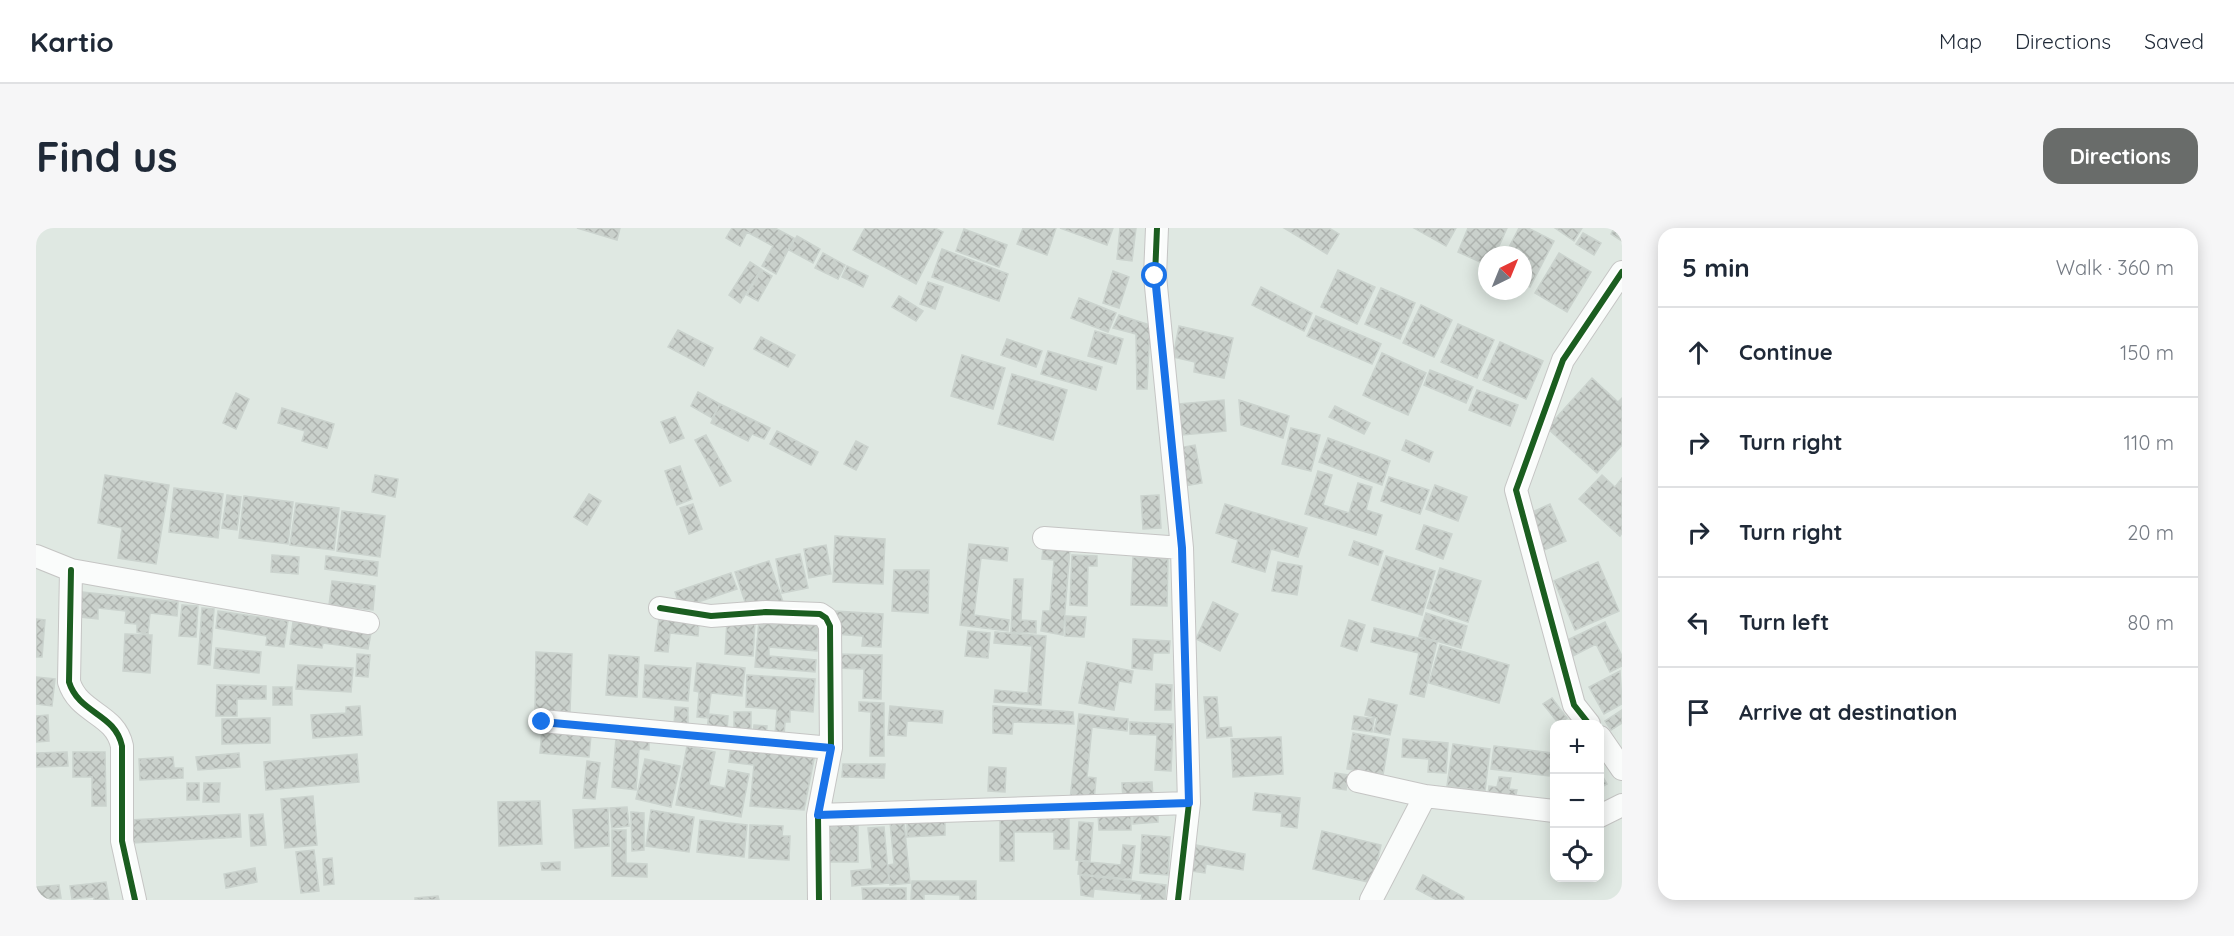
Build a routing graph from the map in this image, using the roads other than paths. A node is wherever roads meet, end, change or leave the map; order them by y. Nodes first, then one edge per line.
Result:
1 (1157, 228) edge
2 (1622, 272) edge
3 (1044, 537) dead end
4 (1182, 548) junction
5 (36, 556) edge
6 (71, 570) junction
7 (660, 608) dead end
8 (368, 623) dead end
9 (1586, 720) edge
10 (542, 722) dead end
11 (1604, 744) edge
12 (831, 748) junction
13 (1622, 769) edge
14 (1358, 781) dead end
15 (1425, 796) junction
16 (1189, 803) junction
17 (1622, 805) edge
18 (1550, 811) edge
19 (1604, 814) edge
20 (818, 815) junction
21 (135, 900) edge
22 (819, 900) edge
23 (1178, 900) edge
24 (1371, 900) edge

1 - 4 street
2 - 9 street
3 - 4 street
4 - 16 street
5 - 6 street
6 - 8 street
6 - 21 street
7 - 12 street
10 - 12 street
11 - 13 street
12 - 20 street
14 - 15 street
15 - 18 street
15 - 24 street
16 - 20 street
16 - 23 street
17 - 19 street
20 - 22 street

